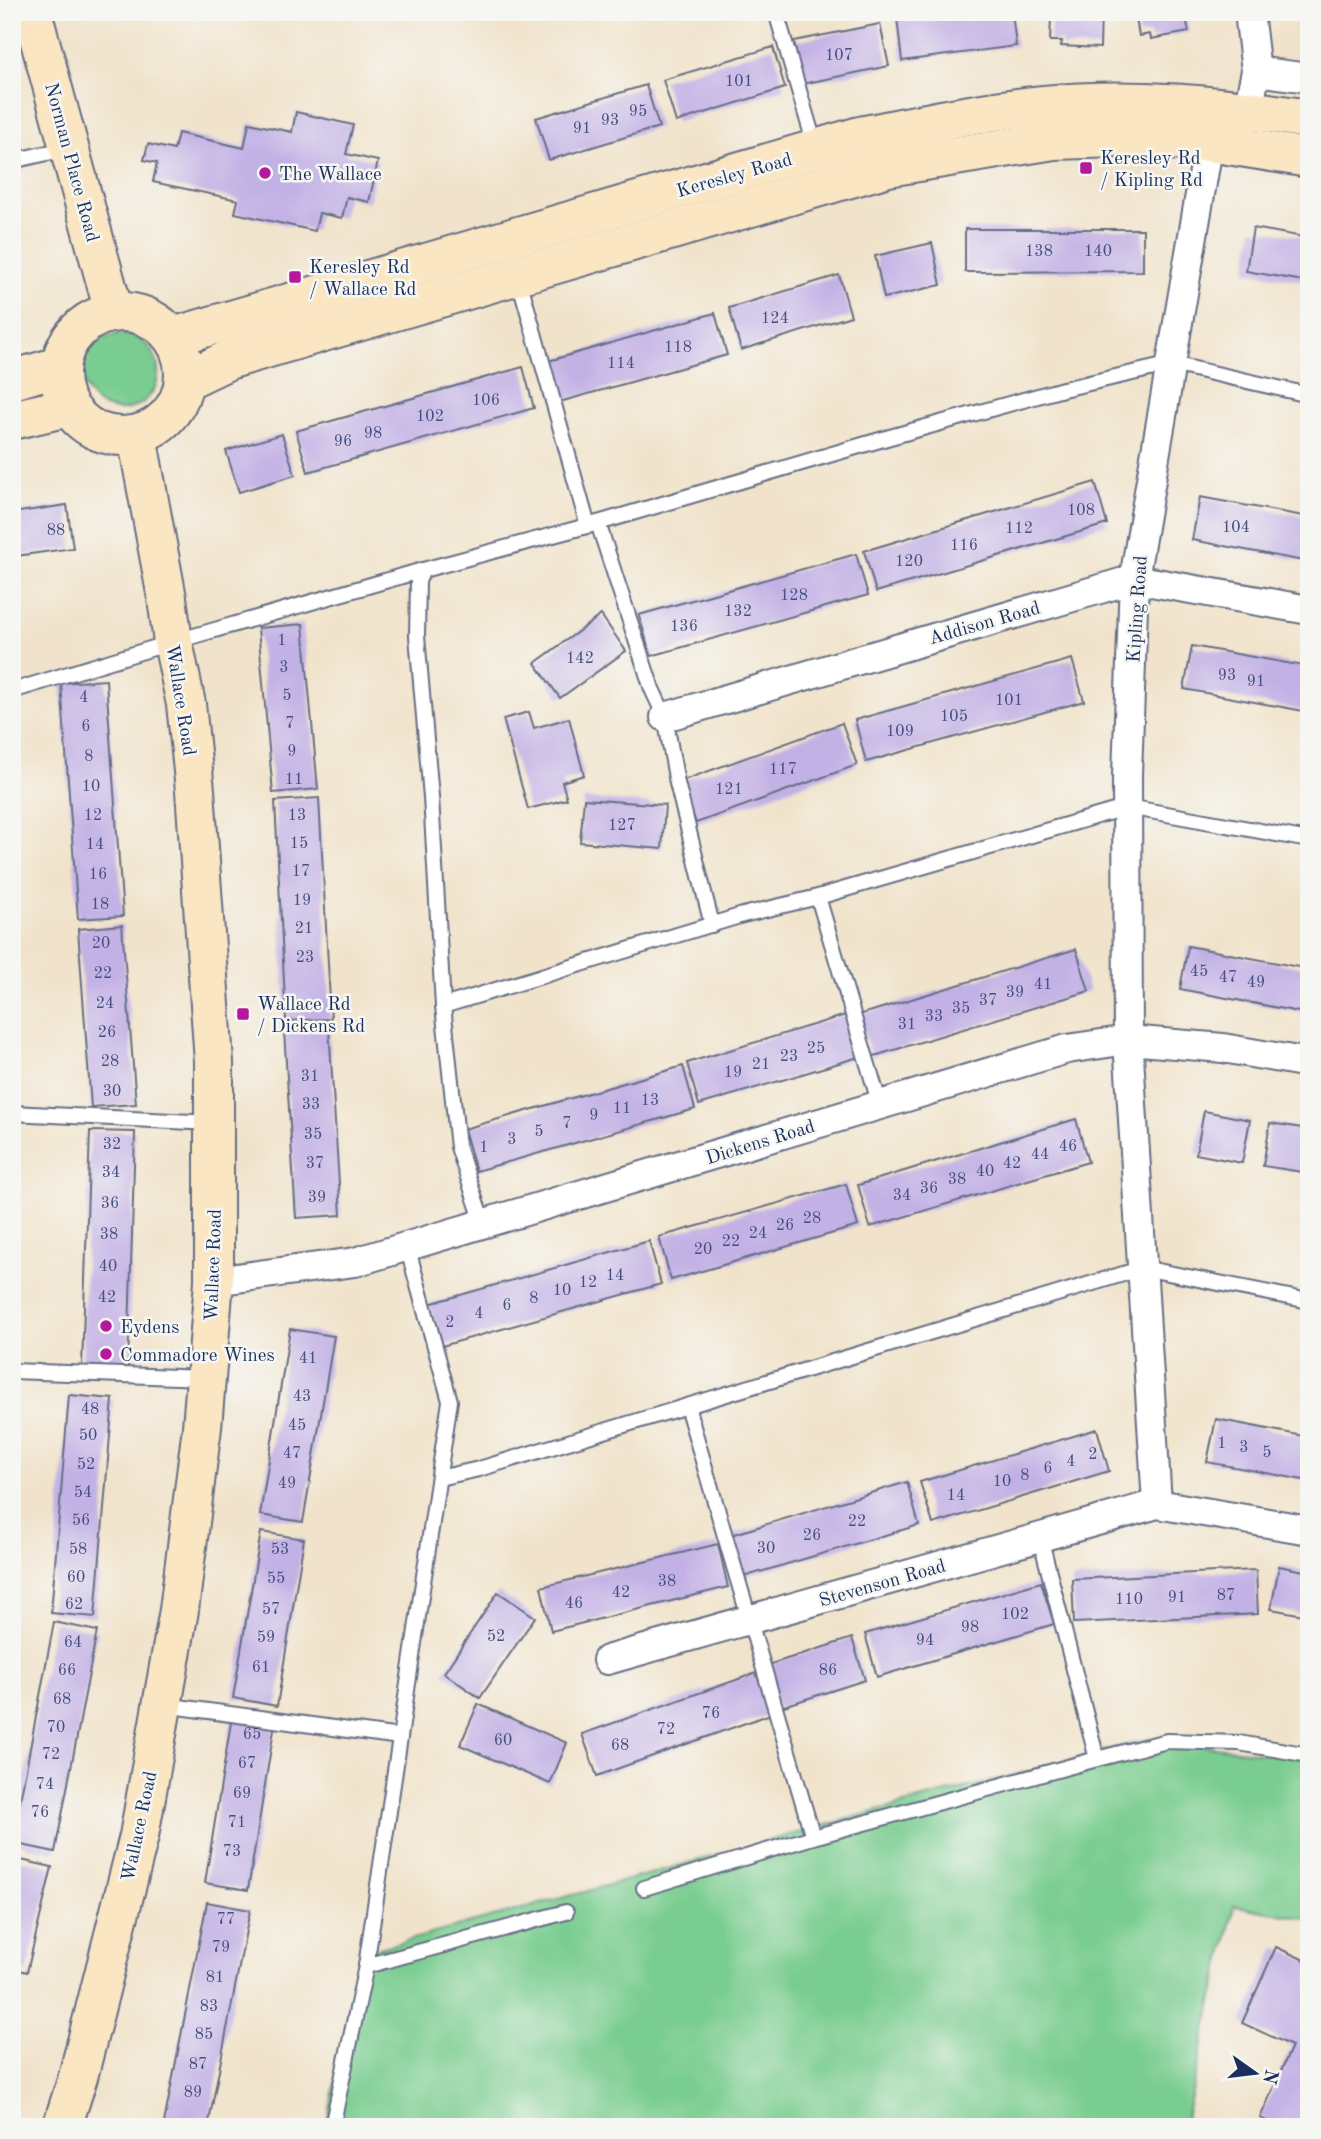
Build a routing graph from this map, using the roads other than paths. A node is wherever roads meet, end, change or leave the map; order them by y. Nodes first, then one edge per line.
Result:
1 (32, 12) edge
2 (776, 12) edge
3 (1249, 12) edge
4 (1256, 71) junction
5 (1309, 78) edge
6 (1248, 109) junction
7 (1309, 119) edge
8 (1209, 142) junction
9 (70, 148) junction
10 (816, 150) junction
11 (1309, 158) edge
12 (12, 160) edge
13 (518, 275) junction
14 (114, 312) junction
15 (173, 337) junction
16 (1172, 364) junction
17 (59, 366) junction
18 (12, 380) edge
19 (184, 381) junction
20 (1309, 395) edge
21 (68, 407) junction
22 (12, 420) edge
23 (137, 436) junction
24 (593, 524) junction
25 (423, 570) junction
26 (1134, 579) junction
27 (1309, 610) edge
28 (173, 642) junction
29 (12, 691) edge
30 (665, 717) junction
31 (1128, 807) junction
32 (1309, 840) edge
33 (818, 897) junction
34 (712, 925) junction
35 (443, 1006) junction
36 (1128, 1040) junction
37 (1309, 1063) edge
38 (880, 1105) junction
39 (12, 1112) edge
40 (213, 1123) junction
41 (483, 1223) junction
42 (407, 1246) junction
43 (1143, 1268) junction
44 (214, 1281) junction
45 (1309, 1301) edge
46 (12, 1371) edge
47 (206, 1378) junction
48 (687, 1406) junction
49 (439, 1478) junction
50 (1157, 1504) junction
51 (1309, 1530) edge
52 (1040, 1537) junction
53 (749, 1619) junction
54 (607, 1660) dead end
55 (162, 1705) junction
56 (400, 1737) junction
57 (1309, 1755) edge
58 (1097, 1759) junction
59 (813, 1838) junction
60 (644, 1888) dead end
61 (566, 1912) dead end
62 (366, 1966) junction
63 (62, 2127) edge
64 (332, 2127) edge

1 - 9 main road, Norman Place Road
2 - 10 lane
3 - 4 street
4 - 5 street
4 - 6 street
6 - 7 main road, Keresley Road
6 - 8 street
6 - 10 main road, Keresley Road
8 - 11 main road, Keresley Road
8 - 13 main road, Keresley Road
8 - 16 street, Kipling Road
9 - 12 lane
9 - 14 main road, Norman Place Road
10 - 15 main road, Keresley Road
13 - 19 main road, Keresley Road
13 - 24 lane
14 - 15 main road
14 - 17 main road
15 - 19 main road
16 - 20 lane
16 - 24 lane
16 - 26 street, Kipling Road
17 - 18 main road
17 - 21 main road
19 - 23 main road
21 - 22 main road
21 - 23 main road
23 - 28 main road, Wallace Road
24 - 25 lane
24 - 30 lane
25 - 28 lane
25 - 35 lane
26 - 27 street, Addison Road
26 - 30 street, Addison Road
26 - 31 street, Kipling Road
28 - 29 lane
28 - 40 main road, Wallace Road
30 - 34 lane
31 - 32 lane
31 - 33 lane
31 - 36 street, Kipling Road
33 - 34 lane
33 - 38 lane
34 - 35 lane
35 - 41 lane
36 - 37 street, Dickens Road
36 - 38 street, Dickens Road
36 - 43 street
38 - 41 street, Dickens Road
39 - 40 lane
40 - 44 main road, Wallace Road
41 - 42 street, Dickens Road
42 - 44 street, Dickens Road
42 - 49 lane
43 - 45 lane
43 - 48 lane
43 - 50 street
44 - 47 main road, Wallace Road
46 - 47 lane
47 - 55 main road, Wallace Road
48 - 49 lane
48 - 53 lane
49 - 56 lane
50 - 51 street, Stevenson Road
50 - 52 street, Stevenson Road
52 - 53 street, Stevenson Road
52 - 58 lane
53 - 54 street, Stevenson Road
53 - 59 lane
55 - 56 lane
55 - 63 main road, Wallace Road
56 - 62 lane
57 - 58 lane
58 - 59 lane
59 - 60 lane
61 - 62 lane
62 - 64 lane

